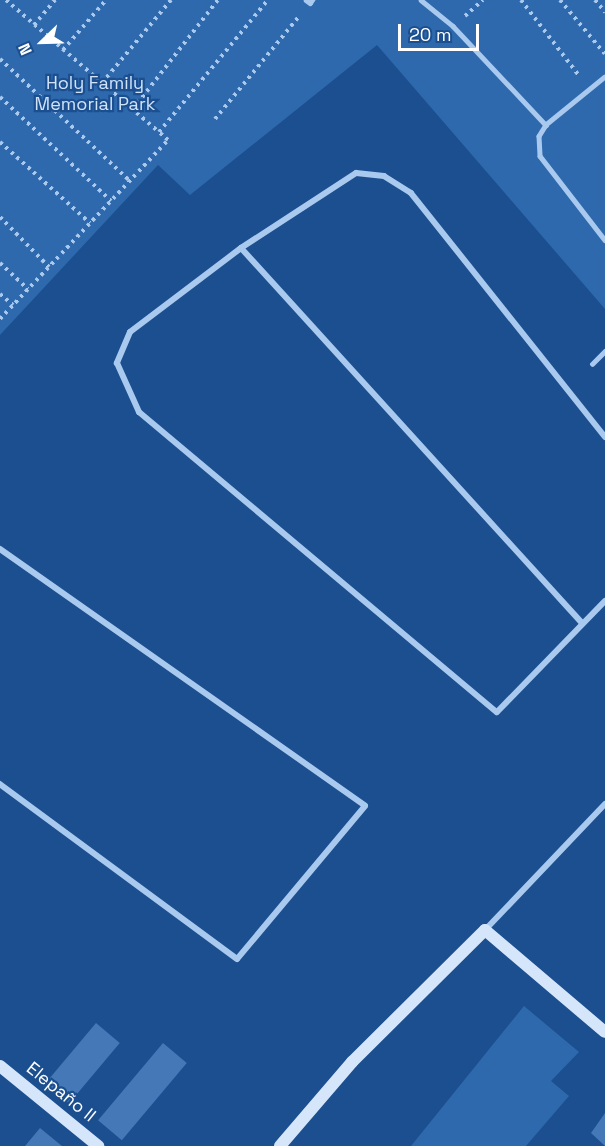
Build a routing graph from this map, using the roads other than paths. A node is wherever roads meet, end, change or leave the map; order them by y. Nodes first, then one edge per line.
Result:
1 (421, 0) edge
2 (605, 77) edge
3 (546, 125) junction
4 (605, 240) edge
5 (241, 248) junction
6 (605, 351) edge
7 (592, 364) dead end
8 (605, 437) edge
9 (0, 549) edge
10 (605, 601) edge
11 (582, 623) junction
12 (0, 784) edge
13 (605, 804) edge
14 (485, 930) junction
15 (605, 1032) edge
16 (0, 1066) edge
17 (99, 1146) edge
18 (280, 1146) edge

1 - 3 lane
2 - 3 lane
3 - 4 lane
5 - 8 street
5 - 11 street
5 - 11 street
6 - 7 lane
9 - 12 street
10 - 11 street
13 - 14 street
14 - 15 street
14 - 18 street
16 - 17 street, Elepaño II

